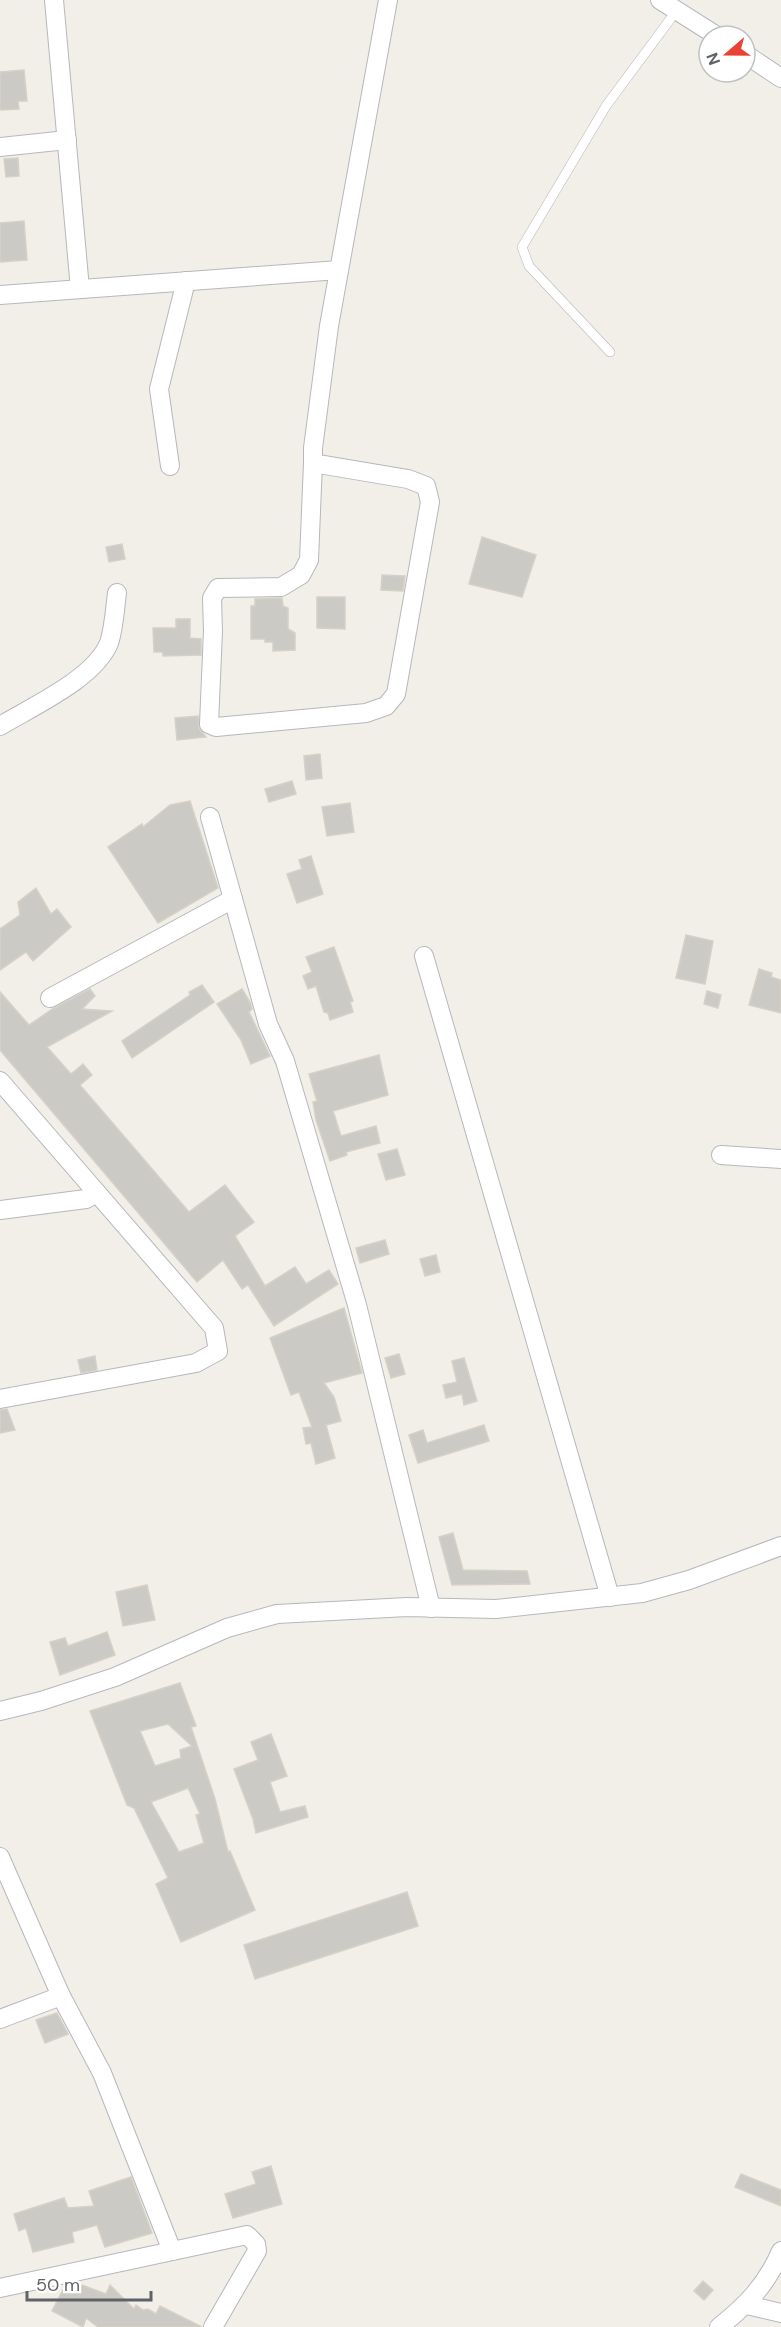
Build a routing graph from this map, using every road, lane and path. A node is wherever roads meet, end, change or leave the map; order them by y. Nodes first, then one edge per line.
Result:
1 (54, 0) edge
2 (388, 0) edge
3 (660, 0) edge
4 (677, 10) junction
5 (699, 24) edge
6 (757, 62) edge
7 (781, 78) edge
8 (67, 140) junction
9 (0, 147) edge
10 (339, 270) junction
11 (186, 281) junction
12 (80, 289) junction
13 (0, 295) edge
14 (610, 352) dead end
15 (313, 463) junction
16 (170, 466) dead end
17 (117, 592) dead end
18 (0, 726) edge
19 (210, 817) dead end
20 (233, 899) junction
21 (424, 956) dead end
22 (50, 998) dead end
23 (0, 1082) edge
24 (721, 1155) dead end
25 (781, 1158) edge
26 (97, 1193) junction
27 (0, 1210) edge
28 (0, 1399) edge
29 (781, 1546) edge
30 (610, 1597) junction
31 (431, 1608) junction
32 (0, 1711) edge
33 (0, 1857) edge
34 (61, 1996) junction
35 (0, 2019) edge
36 (781, 2251) edge
37 (172, 2252) junction
38 (0, 2288) edge
39 (747, 2305) junction
40 (781, 2313) edge
41 (213, 2327) edge
42 (719, 2327) edge

1 - 8 street
2 - 10 street
3 - 4 street
4 - 5 street
4 - 14 lane
6 - 7 street
8 - 9 street
8 - 12 street
10 - 11 street
10 - 15 street
11 - 12 street
11 - 16 street
12 - 13 street
15 - 15 street
17 - 18 street
19 - 20 street
20 - 22 street
20 - 31 street
21 - 30 street
23 - 26 street
24 - 25 street
26 - 27 street
26 - 28 street
29 - 30 street
30 - 31 street
31 - 32 street
33 - 34 street
34 - 35 street
34 - 37 street
36 - 39 street
37 - 38 street
37 - 41 street
39 - 40 street
39 - 42 street

